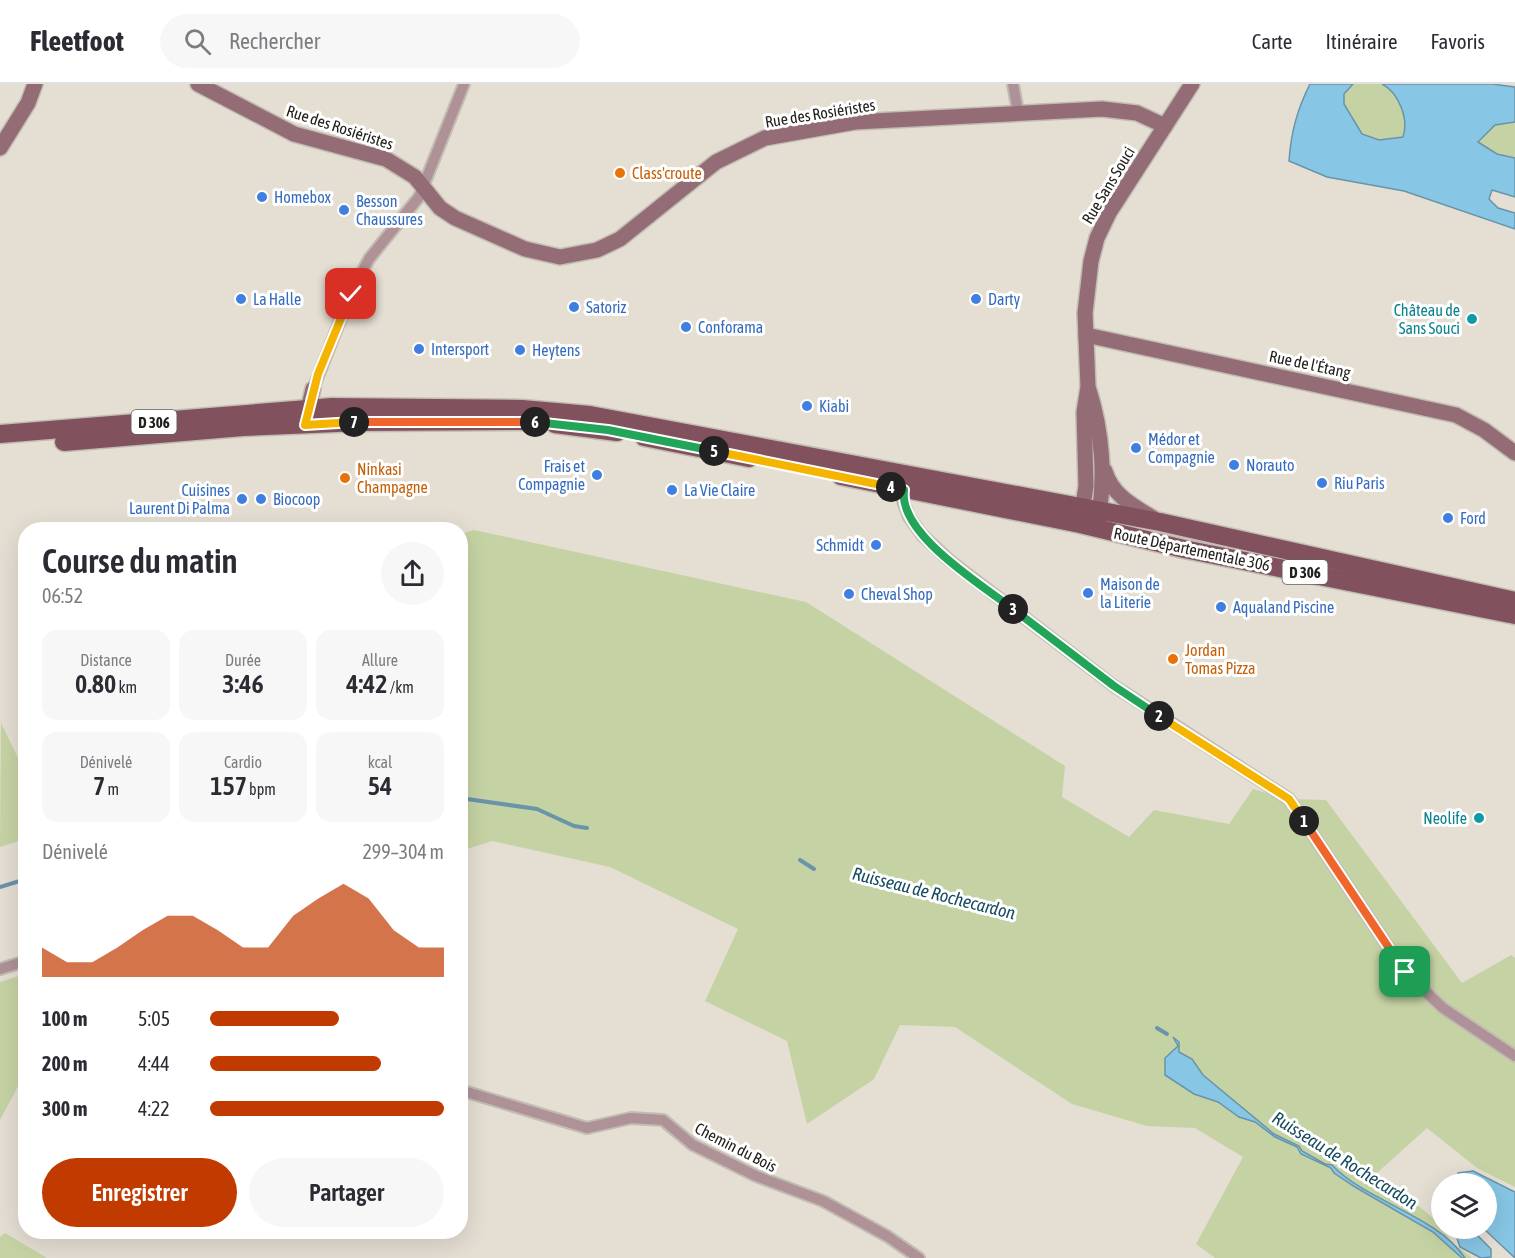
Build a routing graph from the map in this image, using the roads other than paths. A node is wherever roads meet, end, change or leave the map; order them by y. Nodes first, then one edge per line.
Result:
1 (34, 84) edge
2 (198, 84) edge
3 (464, 84) edge
4 (1013, 84) edge
5 (1192, 84) edge
6 (1018, 112) junction
7 (1165, 126) junction
8 (0, 148) edge
9 (422, 186) junction
10 (1086, 335) junction
11 (1088, 387) junction
12 (313, 389) joint
13 (307, 416) junction
14 (0, 434) edge
15 (0, 446) edge
16 (1515, 453) edge
17 (1101, 457) junction
18 (904, 482) junction
19 (1094, 516) junction
20 (1160, 522) junction
21 (1515, 601) edge
22 (1515, 615) edge
23 (18, 963) edge
24 (0, 969) edge
25 (1515, 1056) edge
26 (468, 1092) edge
27 (919, 1258) edge

1 - 8 street
2 - 9 street, Rue des Rosiéristes
3 - 9 street
4 - 6 street
5 - 7 street, Rue Sans Souci
6 - 7 street, Rue des Rosiéristes
6 - 9 street, Rue des Rosiéristes
7 - 10 street, Rue Sans Souci
9 - 12 street
10 - 11 street, Rue Sans Souci
10 - 16 street, Rue de l'Étang
11 - 17 street, Rue Sans Souci
11 - 19 street, Rue Sans Souci
12 - 13 street
13 - 14 main road, D 306
13 - 15 main road, D 306
13 - 18 main road, D 306
17 - 19 street, Rue Sans Souci
17 - 20 street
18 - 19 main road, Route Départementale 306 / D 306
18 - 25 street
19 - 20 main road, Route Départementale 306 / D 306
19 - 22 main road, Route Départementale 306 / D 306
20 - 21 main road, Route Départementale 306 / D 306
23 - 24 street
26 - 27 street, Chemin du Bois

